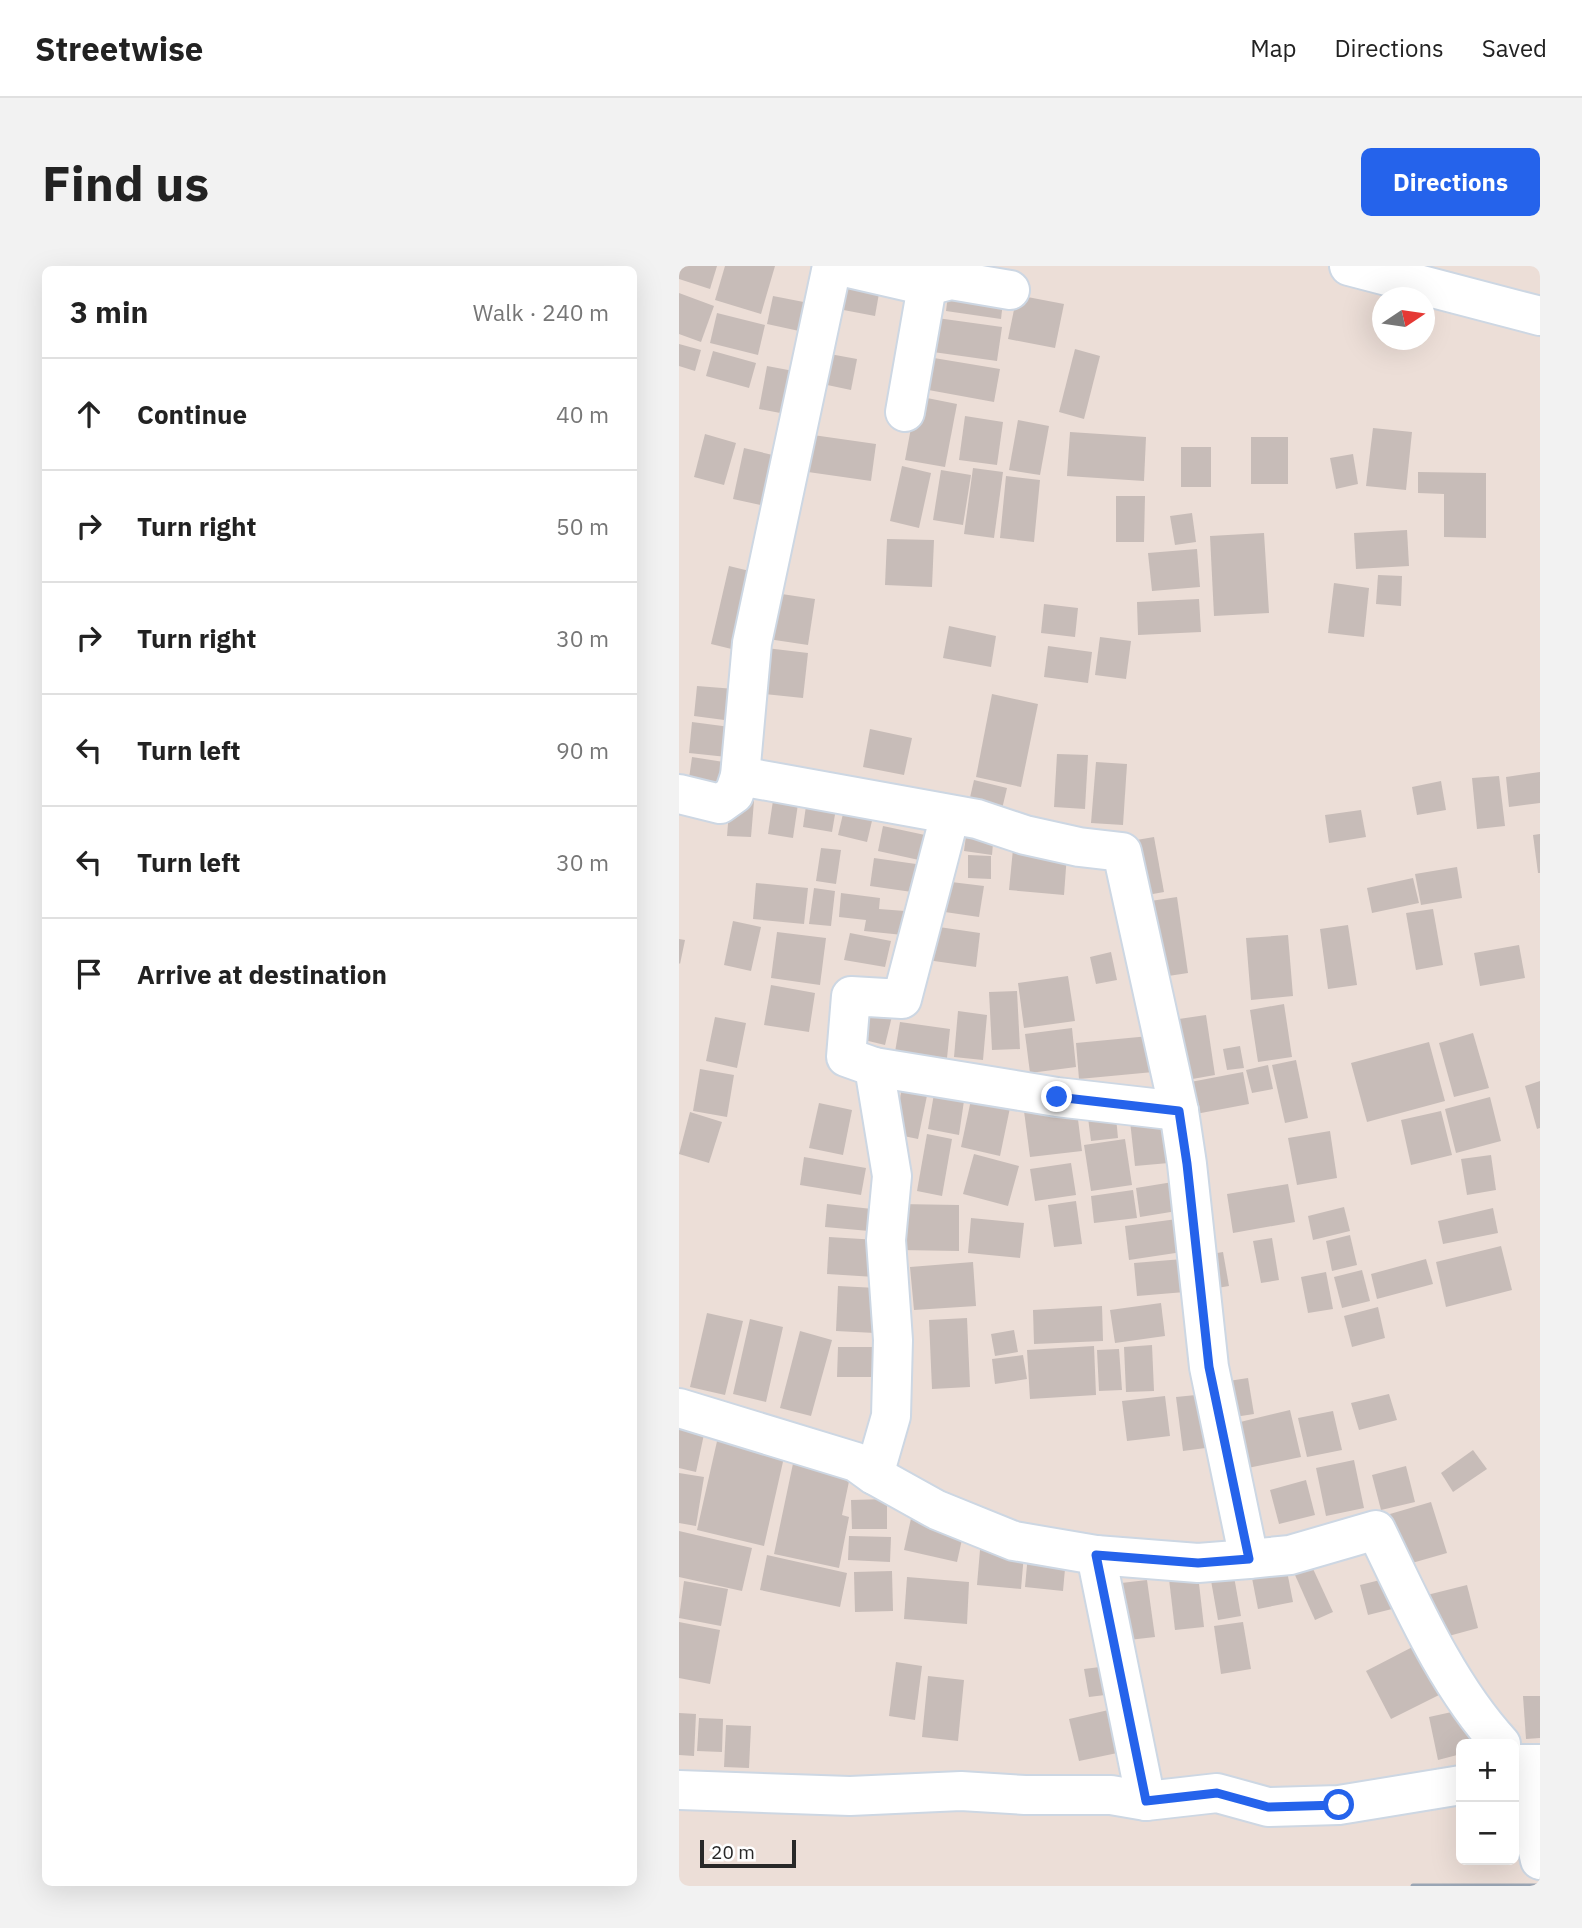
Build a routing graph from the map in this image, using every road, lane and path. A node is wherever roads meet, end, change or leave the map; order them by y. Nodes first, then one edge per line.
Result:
1 (832, 266) edge
2 (840, 266) edge
3 (1349, 266) edge
4 (927, 286) junction
5 (1010, 290) dead end
6 (1540, 316) edge
7 (905, 412) dead end
8 (740, 776) junction
9 (679, 794) edge
10 (950, 815) junction
11 (874, 1067) junction
12 (1179, 1111) junction
13 (679, 1408) edge
14 (874, 1475) junction
15 (1096, 1555) junction
16 (1249, 1559) junction
17 (1500, 1739) edge
18 (1519, 1768) edge
19 (1456, 1786) edge
20 (679, 1790) edge
21 (1146, 1801) junction
22 (1540, 1860) edge

1 - 8 street
2 - 4 street
3 - 6 street
4 - 5 street
4 - 7 street
8 - 9 street
8 - 10 street
10 - 11 street
10 - 12 street
11 - 12 street
11 - 14 street
12 - 16 street
13 - 14 street
14 - 15 street
15 - 16 street
15 - 21 street
16 - 17 street
18 - 22 street
19 - 21 street
20 - 21 street

